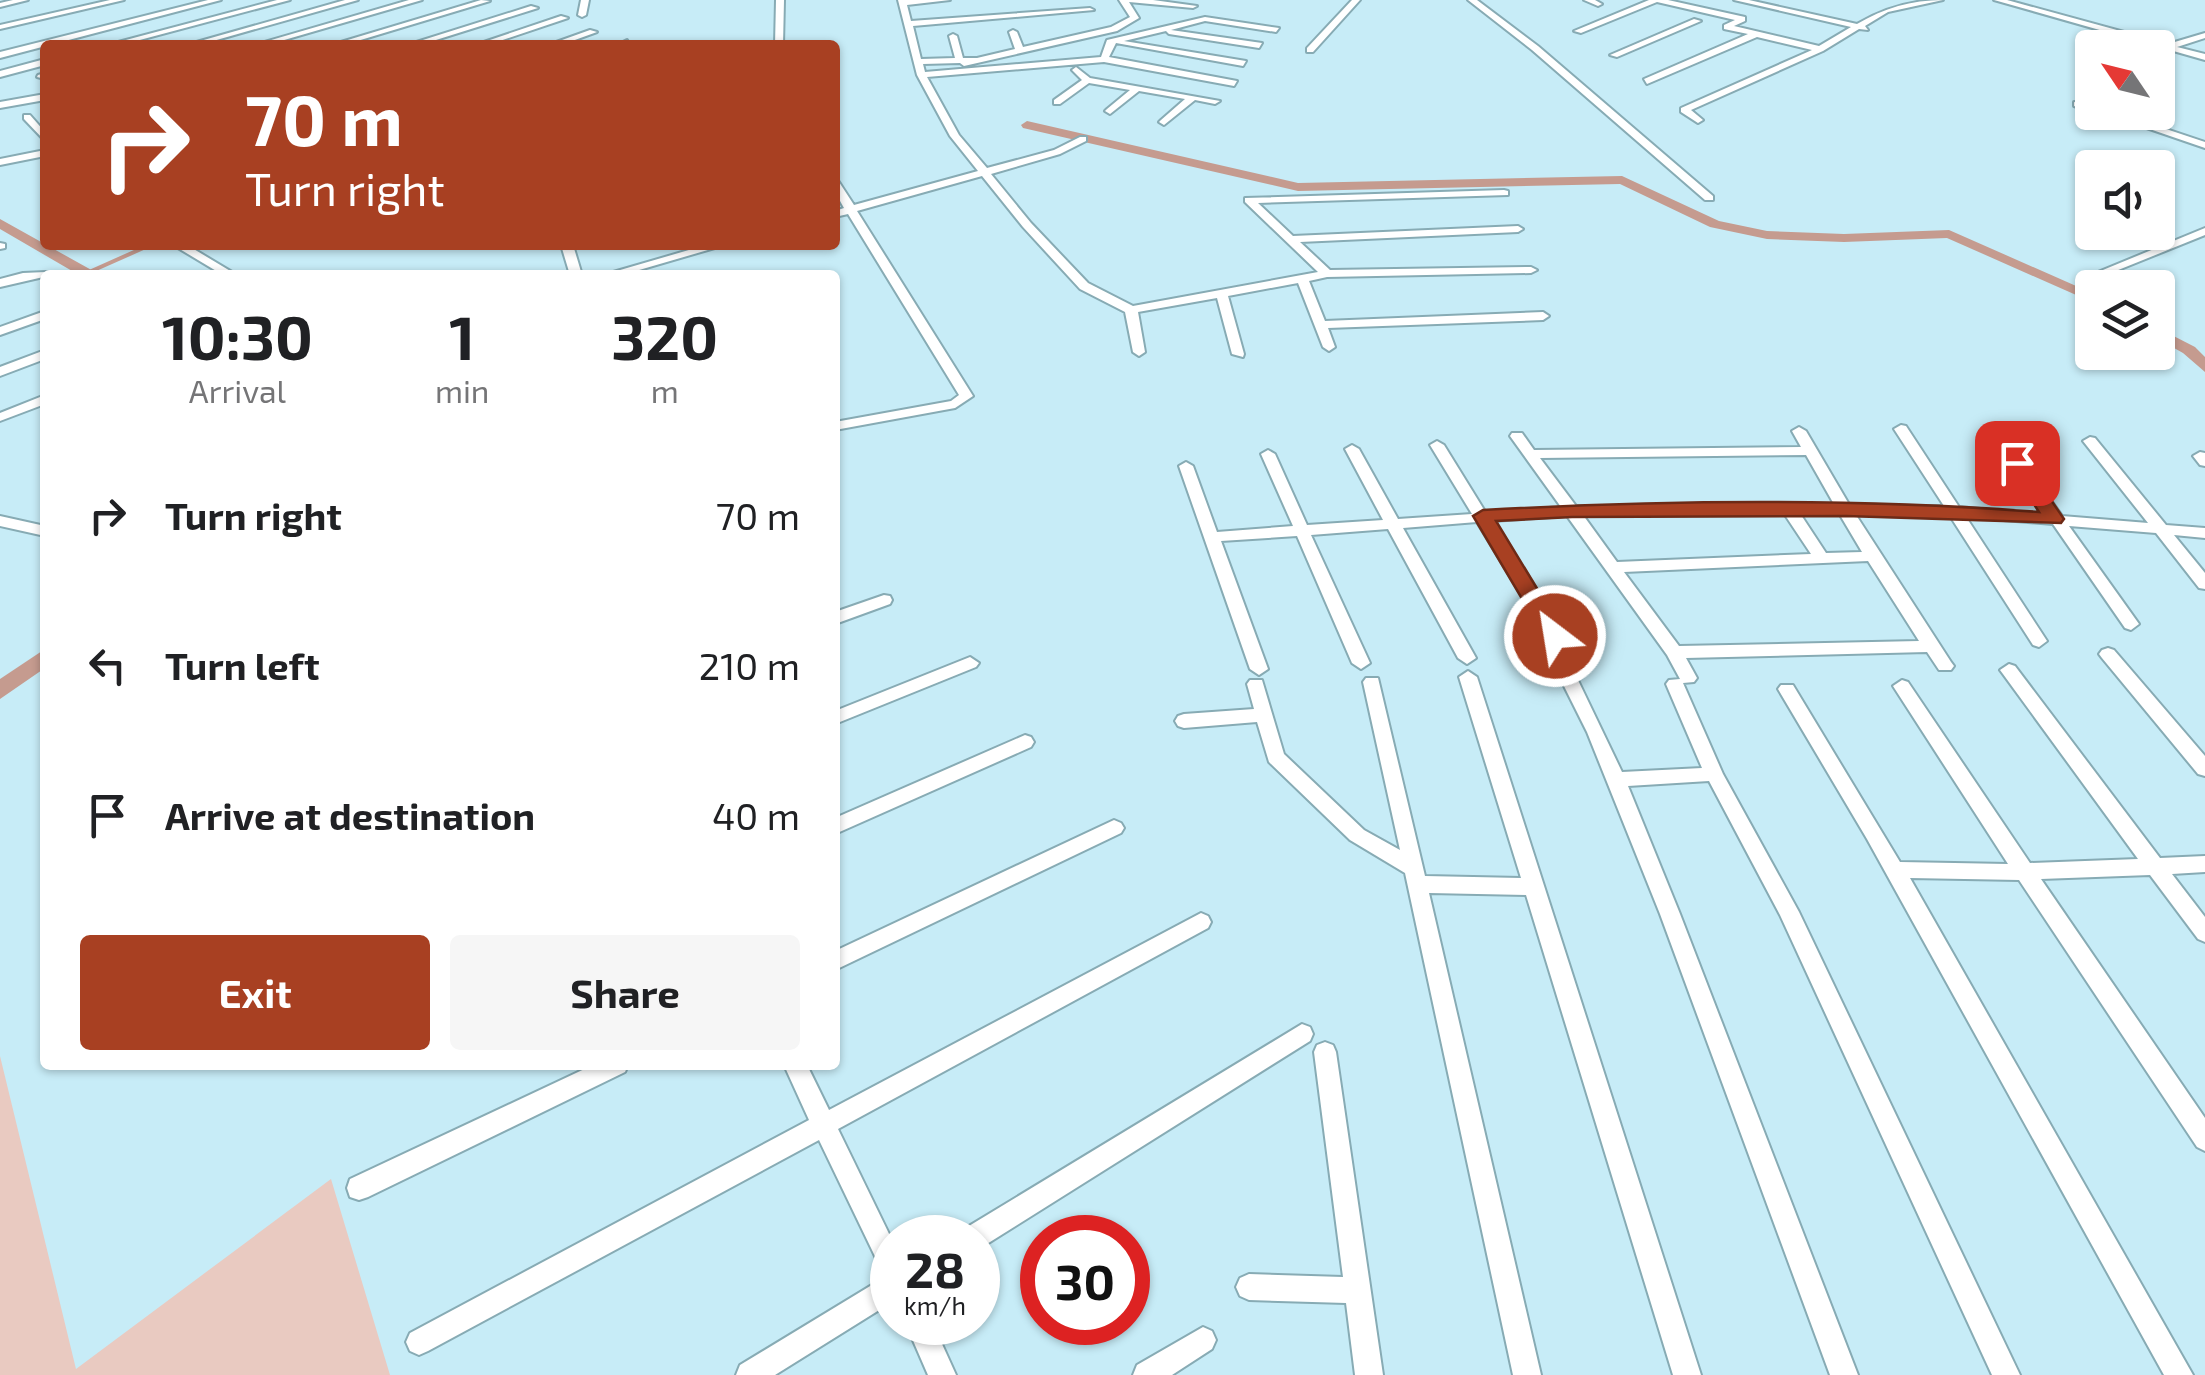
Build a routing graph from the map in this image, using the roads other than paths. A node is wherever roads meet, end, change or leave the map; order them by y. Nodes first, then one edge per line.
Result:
1 (24, 0) edge
2 (120, 0) edge
3 (182, 0) edge
4 (217, 0) edge
5 (286, 0) edge
6 (354, 0) edge
7 (418, 0) edge
8 (585, 0) edge
9 (780, 0) edge
10 (946, 0) edge
11 (999, 0) edge
12 (1062, 0) edge
13 (1125, 0) edge
14 (1356, 0) edge
15 (1472, 0) edge
16 (1657, 0) edge
17 (1738, 0) edge
18 (1939, 0) edge
19 (1998, 0) edge
20 (486, 1) edge
21 (902, 1) edge
22 (0, 5) edge
23 (930, 5) dead end
24 (1193, 6) dead end
25 (1641, 7) junction
26 (534, 8) dead end
27 (1900, 9) junction
28 (1090, 10) dead end
29 (1068, 12) junction
30 (582, 15) dead end
31 (1008, 17) junction
32 (564, 18) dead end
33 (1742, 19) junction
34 (1697, 20) junction
35 (936, 22) junction
36 (908, 24) junction
37 (0, 27) edge
38 (1727, 27) junction
39 (1070, 28) dead end
40 (1855, 28) junction
41 (1159, 30) junction
42 (1276, 30) dead end
43 (2105, 30) edge
44 (1578, 31) dead end
45 (593, 32) dead end
46 (1013, 32) dead end
47 (1756, 34) junction
48 (953, 36) dead end
49 (2205, 36) edge
50 (1076, 38) junction
51 (59, 40) edge
52 (130, 40) edge
53 (208, 40) edge
54 (276, 40) edge
55 (352, 40) edge
56 (428, 40) edge
57 (495, 40) edge
58 (568, 40) edge
59 (779, 40) edge
60 (1836, 41) junction
61 (1110, 42) junction
62 (0, 44) edge
63 (2175, 44) edge
64 (40, 45) edge
65 (1260, 46) dead end
66 (1820, 49) junction
67 (1310, 50) dead end
68 (2175, 50) edge
69 (1021, 52) junction
70 (0, 55) edge
71 (1614, 55) dead end
72 (959, 58) junction
73 (2205, 58) edge
74 (975, 60) junction
75 (1104, 60) junction
76 (40, 63) edge
77 (1243, 63) dead end
78 (1054, 64) junction
79 (1032, 66) junction
80 (920, 68) junction
81 (1076, 70) junction
82 (0, 74) edge
83 (1087, 80) junction
84 (1647, 81) dead end
85 (1234, 82) dead end
86 (1138, 88) junction
87 (1193, 97) junction
88 (40, 98) edge
89 (1215, 100) dead end
90 (1057, 102) dead end
91 (0, 105) edge
92 (1110, 111) dead end
93 (28, 117) dead end
94 (1698, 120) dead end
95 (1164, 122) dead end
96 (2159, 130) edge
97 (40, 132) edge
98 (1083, 140) dead end
99 (2205, 145) edge
100 (40, 154) edge
101 (0, 162) edge
102 (981, 171) junction
103 (840, 192) edge
104 (1504, 193) dead end
105 (1710, 198) dead end
106 (851, 209) junction
107 (840, 212) edge
108 (1518, 229) dead end
109 (2205, 231) edge
110 (1292, 240) junction
111 (188, 250) edge
112 (701, 250) edge
113 (222, 270) edge
114 (627, 270) edge
115 (1530, 270) dead end
116 (2107, 270) edge
117 (1327, 274) junction
118 (40, 275) edge
119 (1302, 278) junction
120 (0, 283) edge
121 (1222, 292) junction
122 (1132, 310) junction
123 (1543, 316) dead end
124 (40, 317) edge
125 (1320, 325) junction
126 (0, 331) edge
127 (1329, 347) dead end
128 (1139, 352) dead end
129 (1238, 354) dead end
130 (40, 356) edge
131 (0, 372) edge
132 (40, 401) edge
133 (1, 416) edge
134 (840, 425) edge
135 (1901, 429) dead end
136 (1799, 431) dead end
137 (1517, 436) dead end
138 (1998, 436) dead end
139 (2090, 441) dead end
140 (1436, 444) dead end
141 (1352, 450) dead end
142 (1811, 451) junction
143 (1268, 454) dead end
144 (1530, 454) junction
145 (1186, 466) dead end
146 (1790, 510) junction
147 (1846, 510) junction
148 (1572, 511) junction
149 (1952, 512) junction
150 (1483, 516) junction
151 (2054, 519) junction
152 (0, 521) edge
153 (1392, 522) junction
154 (2158, 529) junction
155 (40, 530) edge
156 (1300, 530) junction
157 (2205, 533) edge
158 (1212, 537) junction
159 (1872, 556) junction
160 (1823, 560) junction
161 (1614, 566) junction
162 (2205, 584) edge
163 (884, 600) dead end
164 (840, 616) edge
165 (2130, 624) dead end
166 (2038, 640) dead end
167 (1932, 646) junction
168 (1674, 652) junction
169 (2108, 654) dead end
170 (970, 664) dead end
171 (1945, 666) dead end
172 (2008, 670) dead end
173 (1902, 686) dead end
174 (1787, 689) dead end
175 (1265, 715) junction
176 (840, 716) edge
177 (1184, 720) dead end
178 (1025, 742) dead end
179 (2205, 769) edge
180 (1714, 774) junction
181 (1614, 780) junction
182 (840, 824) edge
183 (1114, 828) dead end
184 (2205, 864) edge
185 (2152, 865) junction
186 (1894, 870) junction
187 (2021, 872) junction
188 (1414, 875) junction
189 (1536, 887) junction
190 (1201, 922) dead end
191 (2205, 933) edge
192 (840, 959) edge
193 (1302, 1034) dead end
194 (1325, 1052) dead end
195 (607, 1070) edge
196 (798, 1070) edge
197 (825, 1124) junction
198 (2205, 1140) edge
199 (359, 1188) dead end
200 (870, 1219) edge
201 (1000, 1221) edge
202 (1248, 1287) dead end
203 (1357, 1290) junction
204 (870, 1301) edge
205 (1202, 1340) dead end
206 (419, 1342) dead end
207 (928, 1345) edge
208 (750, 1375) edge
209 (942, 1375) edge
210 (1148, 1375) edge
211 (1369, 1375) edge
212 (1527, 1375) edge
213 (1687, 1375) edge
214 (1844, 1375) edge
215 (2006, 1375) edge
216 (2178, 1375) edge

1 - 22 street
2 - 37 street
3 - 62 street
4 - 51 street
5 - 52 street
6 - 53 street
7 - 54 street
8 - 30 street
9 - 59 street
10 - 21 street
11 - 31 street
12 - 29 street
13 - 24 street
13 - 50 street
14 - 67 street
15 - 105 street
16 - 25 street
16 - 33 street
17 - 40 street
18 - 27 street
19 - 43 street
20 - 55 street
21 - 36 street
23 - 35 street
25 - 34 street
25 - 44 street
26 - 56 street
27 - 40 street
27 - 40 street
28 - 29 street
29 - 31 street
31 - 35 street
32 - 57 street
33 - 38 street
33 - 60 street
34 - 38 street
34 - 71 street
35 - 36 street
36 - 80 street
38 - 47 street
39 - 50 street
40 - 60 street
41 - 42 street
41 - 61 street
41 - 65 street
45 - 58 street
46 - 69 street
47 - 66 street
47 - 84 street
48 - 72 street
49 - 63 street
50 - 69 street
60 - 66 street
61 - 75 street
61 - 77 street
64 - 70 street
66 - 94 street
68 - 73 street
69 - 74 street
72 - 74 street
72 - 80 street
74 - 80 street
75 - 78 street
75 - 85 street
76 - 82 street
78 - 79 street
78 - 81 street
79 - 80 street
79 - 81 street
80 - 102 street
81 - 83 street
83 - 86 street
83 - 90 street
86 - 87 street
86 - 92 street
87 - 89 street
87 - 95 street
88 - 91 street
93 - 97 street
96 - 99 street
98 - 102 street
100 - 101 street
102 - 106 street
102 - 122 street
103 - 106 street
104 - 110 street
106 - 107 street
106 - 134 street
108 - 110 street
109 - 116 street
110 - 117 street
111 - 113 street
112 - 114 street
115 - 117 street
117 - 119 street
118 - 120 street
119 - 121 street
119 - 125 street
121 - 122 street
121 - 129 street
122 - 128 street
123 - 125 street
124 - 126 street
125 - 127 street
130 - 131 street
132 - 133 street
135 - 149 street
136 - 142 street
137 - 144 street
138 - 151 street
139 - 154 street
140 - 150 street
141 - 153 street
142 - 144 street
142 - 147 street
143 - 156 street
144 - 148 street
145 - 158 street
146 - 147 street
146 - 148 street
146 - 160 street
147 - 149 street
147 - 159 street
148 - 150 street
148 - 161 street
149 - 151 street
149 - 166 street
150 - 153 street
150 - 181 street
151 - 154 street
151 - 165 street
152 - 155 street
153 - 156 street
153 - 189 street
154 - 157 street
154 - 162 street
156 - 158 street
156 - 188 street
158 - 175 street
159 - 160 street
159 - 167 street
160 - 161 street
161 - 168 street
163 - 164 street
167 - 168 street
167 - 171 street
168 - 180 street
169 - 179 street
170 - 176 street
172 - 185 street
173 - 187 street
174 - 186 street
175 - 177 street
175 - 188 street
178 - 182 street
180 - 181 street
180 - 215 street
181 - 214 street
183 - 192 street
184 - 185 street
185 - 187 street
185 - 191 street
186 - 187 street
186 - 216 street
187 - 198 street
188 - 189 street
188 - 212 street
189 - 213 street
190 - 197 street
193 - 201 street
194 - 203 street
195 - 199 street
196 - 197 street
197 - 200 street
197 - 206 street
202 - 203 street
203 - 211 street
204 - 208 street
205 - 210 street
207 - 209 street

